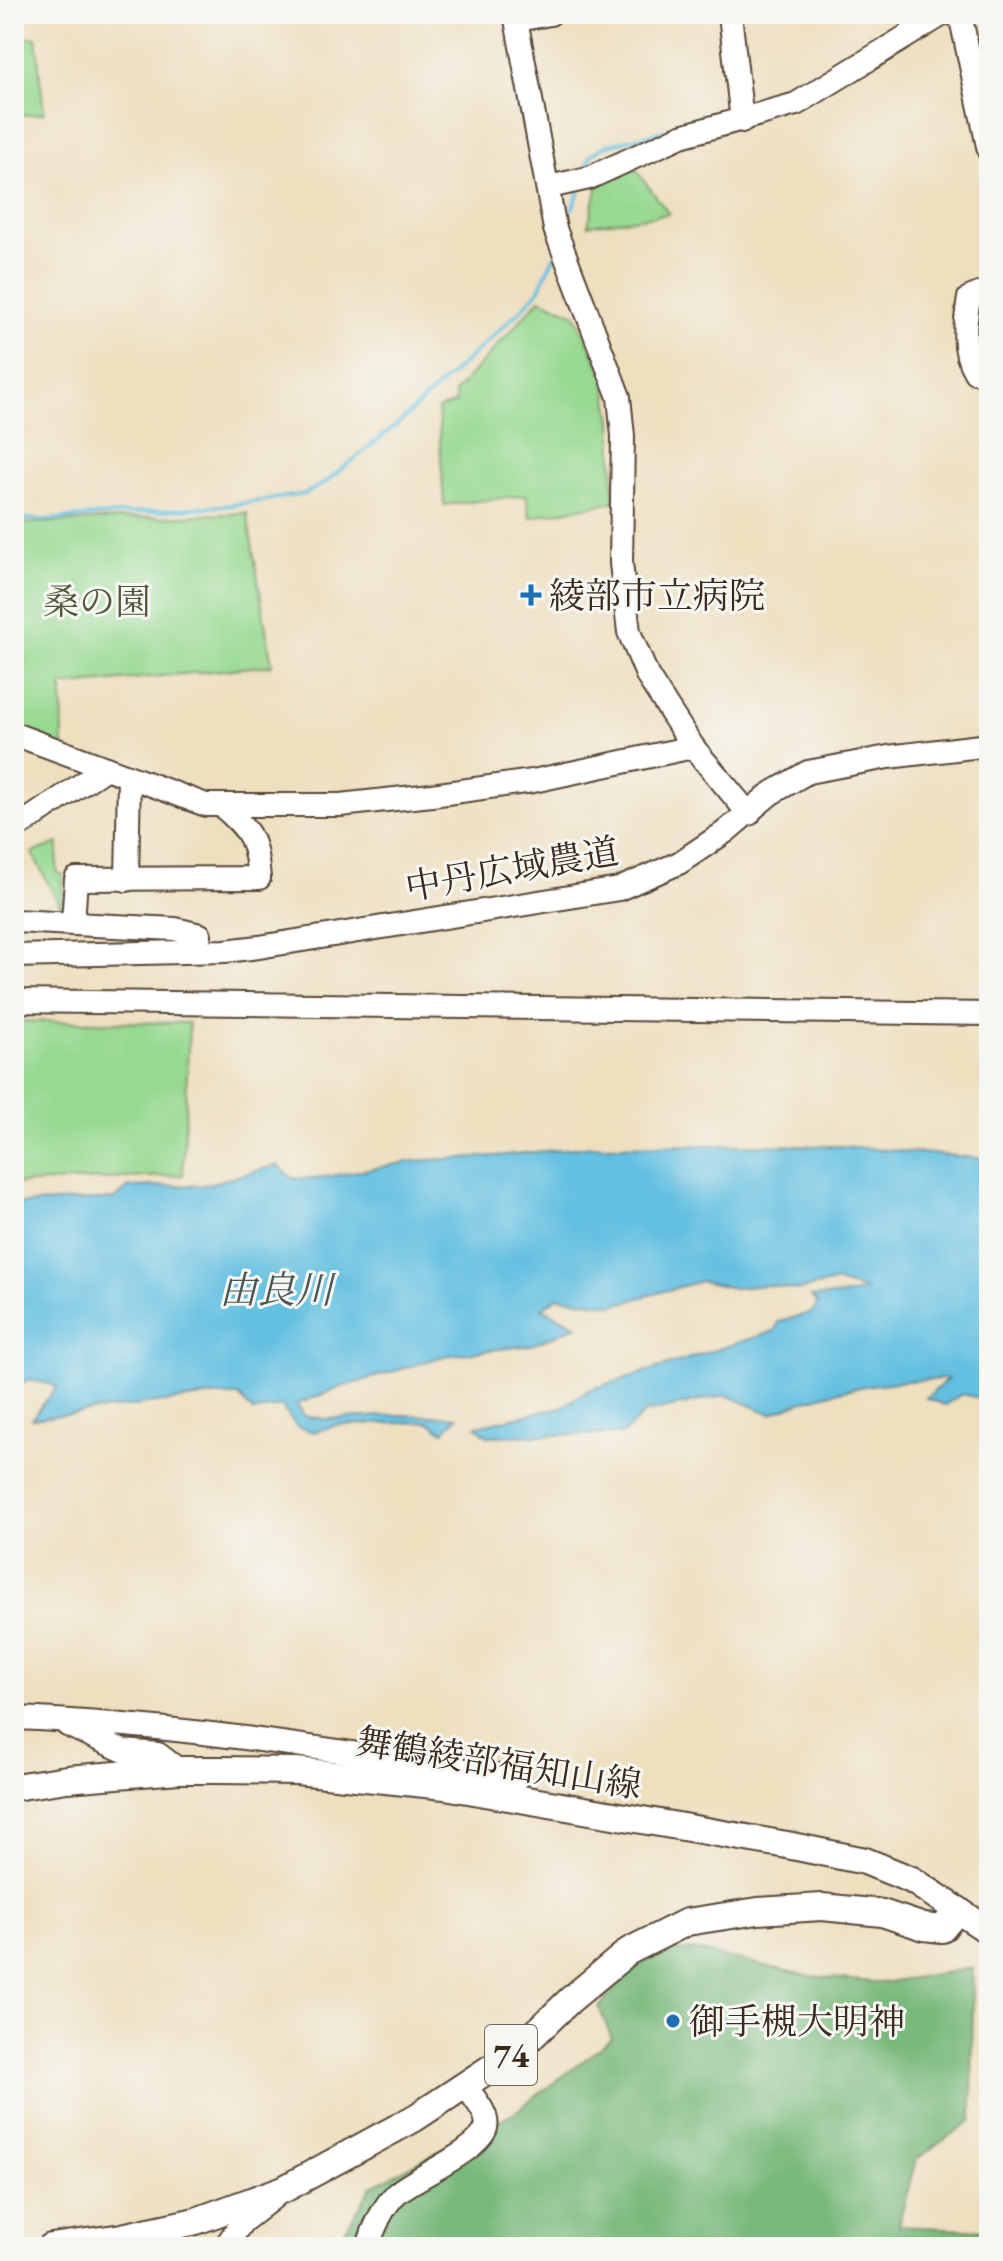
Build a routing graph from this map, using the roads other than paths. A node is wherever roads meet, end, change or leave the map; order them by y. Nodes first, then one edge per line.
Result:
1 (550, 14) edge
2 (730, 14) edge
3 (943, 14) edge
4 (960, 14) edge
5 (516, 17) edge
6 (980, 72) edge
7 (742, 121) junction
8 (989, 151) edge
9 (549, 187) junction
10 (989, 290) edge
11 (989, 375) edge
12 (17, 739) edge
13 (989, 745) edge
14 (693, 747) junction
15 (106, 768) junction
16 (129, 777) junction
17 (221, 805) junction
18 (749, 814) junction
19 (22, 824) dead end
20 (127, 880) junction
21 (14, 921) edge
22 (73, 923) junction
23 (200, 935) dead end
24 (14, 956) edge
25 (14, 1001) edge
26 (989, 1014) edge
27 (14, 1718) edge
28 (58, 1720) junction
29 (179, 1770) junction
30 (518, 1778) dead end
31 (14, 1787) edge
32 (958, 1910) junction
33 (989, 1931) edge
34 (465, 2085) junction
35 (284, 2189) junction
36 (129, 2244) edge
37 (51, 2247) edge
38 (225, 2247) edge
39 (368, 2247) edge

1 - 5 street
2 - 7 street
3 - 7 street
4 - 6 street
5 - 9 street
6 - 8 street
7 - 9 street
9 - 14 street
10 - 11 street
12 - 15 street
13 - 18 street, 中丹広域農道
14 - 17 street
14 - 18 street
15 - 16 street
15 - 19 street
16 - 17 street
16 - 20 street
17 - 20 street
18 - 24 street, 中丹広域農道
20 - 22 street
21 - 22 street
22 - 23 street
25 - 26 street
27 - 28 street
28 - 29 street
28 - 30 street
29 - 31 main road, 舞鶴綾部福知山線
29 - 32 main road, 舞鶴綾部福知山線
32 - 33 main road, 舞鶴綾部福知山線
32 - 34 main road, 74
34 - 35 main road, 74
34 - 39 street
35 - 36 main road, 74
35 - 38 street
36 - 37 main road, 74

